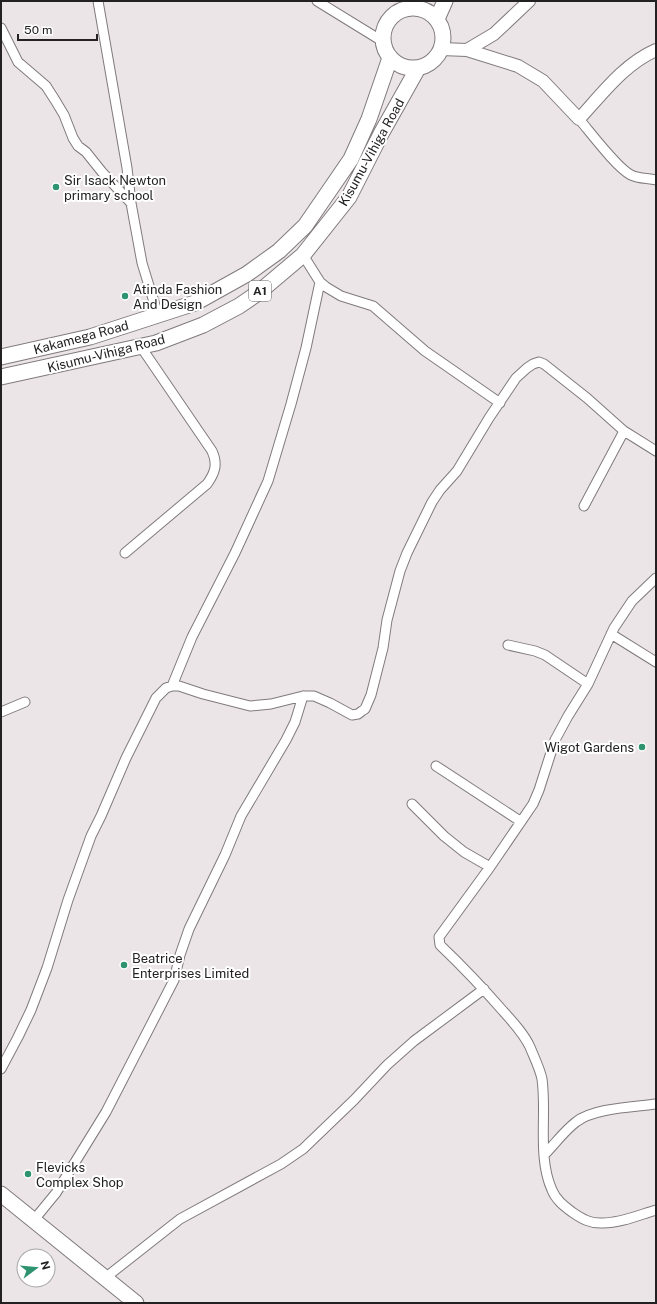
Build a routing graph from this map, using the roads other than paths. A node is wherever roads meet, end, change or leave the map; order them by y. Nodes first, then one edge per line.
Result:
1 (98, 1) edge
2 (317, 1) edge
3 (444, 1) edge
4 (529, 1) edge
5 (417, 4) edge
6 (437, 19) junction
7 (1, 28) edge
8 (382, 41) junction
9 (441, 49) junction
10 (467, 50) junction
11 (656, 50) edge
12 (390, 58) junction
13 (418, 68) junction
14 (579, 119) junction
15 (656, 180) edge
16 (130, 203) junction
17 (303, 255) junction
18 (320, 282) junction
19 (158, 315) junction
20 (141, 347) junction
21 (1, 357) edge
22 (1, 378) edge
23 (500, 403) junction
24 (624, 431) junction
25 (656, 451) edge
26 (584, 506) dead end
27 (125, 553) dead end
28 (656, 578) edge
29 (611, 634) junction
30 (508, 645) dead end
31 (656, 662) edge
32 (588, 684) junction
33 (172, 686) junction
34 (303, 696) junction
35 (25, 702) dead end
36 (1, 712) edge
37 (436, 766) dead end
38 (412, 804) dead end
39 (520, 821) junction
40 (490, 867) junction
41 (484, 989) junction
42 (1, 1070) edge
43 (656, 1104) edge
44 (544, 1156) junction
45 (1, 1194) edge
46 (656, 1210) edge
47 (33, 1221) junction
48 (104, 1278) junction
49 (136, 1303) edge

1 - 16 street
2 - 8 street
3 - 6 main road
4 - 10 street
5 - 6 main road
5 - 8 main road
6 - 9 main road
7 - 16 street
8 - 12 main road
9 - 10 street
9 - 13 main road
10 - 14 street
11 - 14 street
12 - 13 main road
12 - 19 main road, Kakamega Road / A1
13 - 17 main road, Kisumu-Vihiga Road / A1
14 - 15 street
16 - 19 street
17 - 18 street
17 - 20 main road, Kisumu-Vihiga Road / A1
18 - 23 street
18 - 33 street
19 - 21 main road, Kakamega Road / A1
20 - 22 main road, Kisumu-Vihiga Road / A1
20 - 27 street
23 - 24 street
23 - 34 street
24 - 25 street
24 - 26 street
28 - 29 street
29 - 31 street
29 - 32 street
30 - 32 street
32 - 39 street
33 - 34 street
33 - 42 street
34 - 47 street
35 - 36 street
37 - 39 street
38 - 40 street
39 - 40 street
40 - 41 street
41 - 44 street
41 - 48 street
43 - 44 street
44 - 46 street
45 - 47 main road
47 - 48 main road
48 - 49 main road

